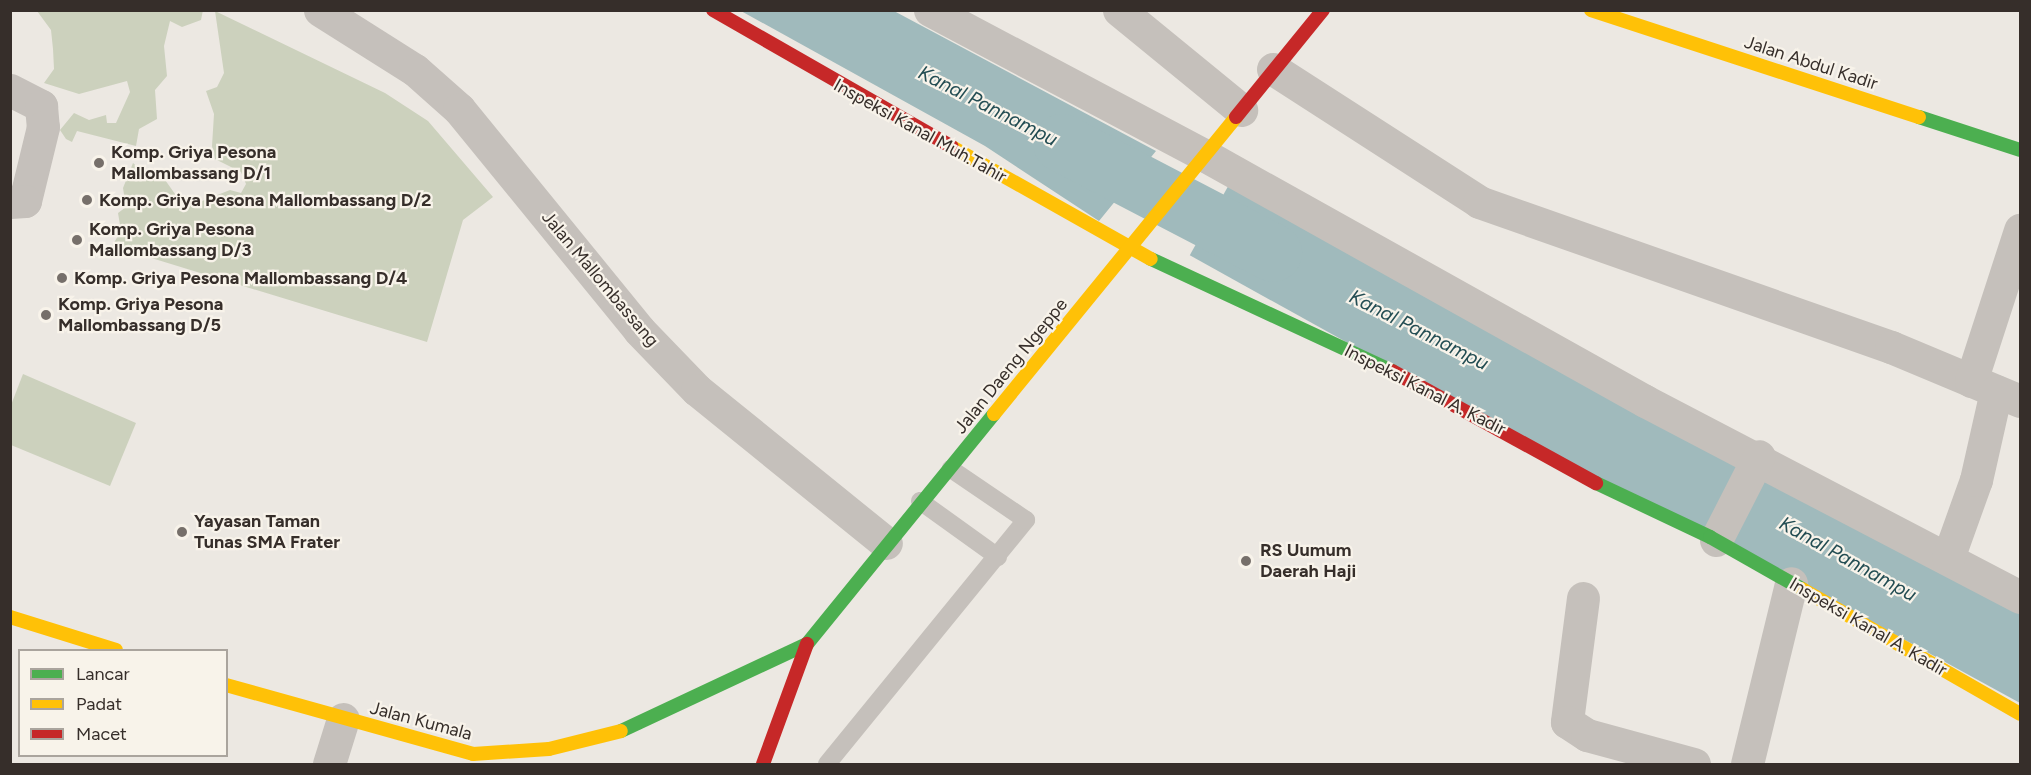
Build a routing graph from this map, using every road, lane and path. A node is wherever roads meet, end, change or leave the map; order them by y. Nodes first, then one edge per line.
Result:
1 (320, 10) edge
2 (713, 10) edge
3 (930, 10) edge
4 (1119, 10) edge
5 (1323, 10) edge
6 (1591, 10) edge
7 (1273, 69) junction
8 (10, 90) edge
9 (1241, 110) junction
10 (2020, 150) edge
11 (1203, 160) junction
12 (10, 201) edge
13 (2020, 230) edge
14 (1129, 249) junction
15 (1996, 391) edge
16 (1759, 456) junction
17 (951, 469) junction
18 (920, 501) junction
19 (1716, 540) junction
20 (886, 543) junction
21 (998, 557) junction
22 (1948, 558) junction
23 (1791, 583) junction
24 (2020, 597) edge
25 (1583, 598) dead end
26 (10, 618) edge
27 (807, 645) junction
28 (110, 649) edge
29 (228, 686) edge
30 (2020, 714) edge
31 (343, 719) junction
32 (329, 765) edge
33 (763, 765) edge
34 (827, 765) edge
35 (1694, 765) edge
36 (1747, 765) edge

1 - 20 street, Jalan Mallombassang
2 - 14 main road, Inspeksi Kanal Muh.Tahir
3 - 11 street
4 - 9 street
5 - 7 main road, Jalan Daeng Ngeppe
6 - 10 main road, Jalan Abdul Kadir
7 - 9 main road, Jalan Daeng Ngeppe
7 - 15 street
8 - 12 street
9 - 11 main road, Jalan Daeng Ngeppe
11 - 14 main road, Jalan Daeng Ngeppe
11 - 16 street
13 - 15 street
14 - 17 main road, Jalan Daeng Ngeppe
14 - 19 main road, Inspeksi Kanal A. Kadir
15 - 22 street
16 - 19 street
16 - 22 street
17 - 18 main road, Jalan Daeng Ngeppe
17 - 21 lane
18 - 20 main road, Jalan Daeng Ngeppe
18 - 21 lane
19 - 23 main road, Inspeksi Kanal A. Kadir
20 - 27 main road, Jalan Daeng Ngeppe
21 - 34 lane
22 - 24 street
23 - 30 main road, Inspeksi Kanal A. Kadir
23 - 36 street
25 - 35 street
26 - 28 main road
27 - 31 main road, Jalan Kumala
27 - 33 main road, Jalan Daeng Ngeppe
29 - 31 main road, Jalan Kumala
31 - 32 street

